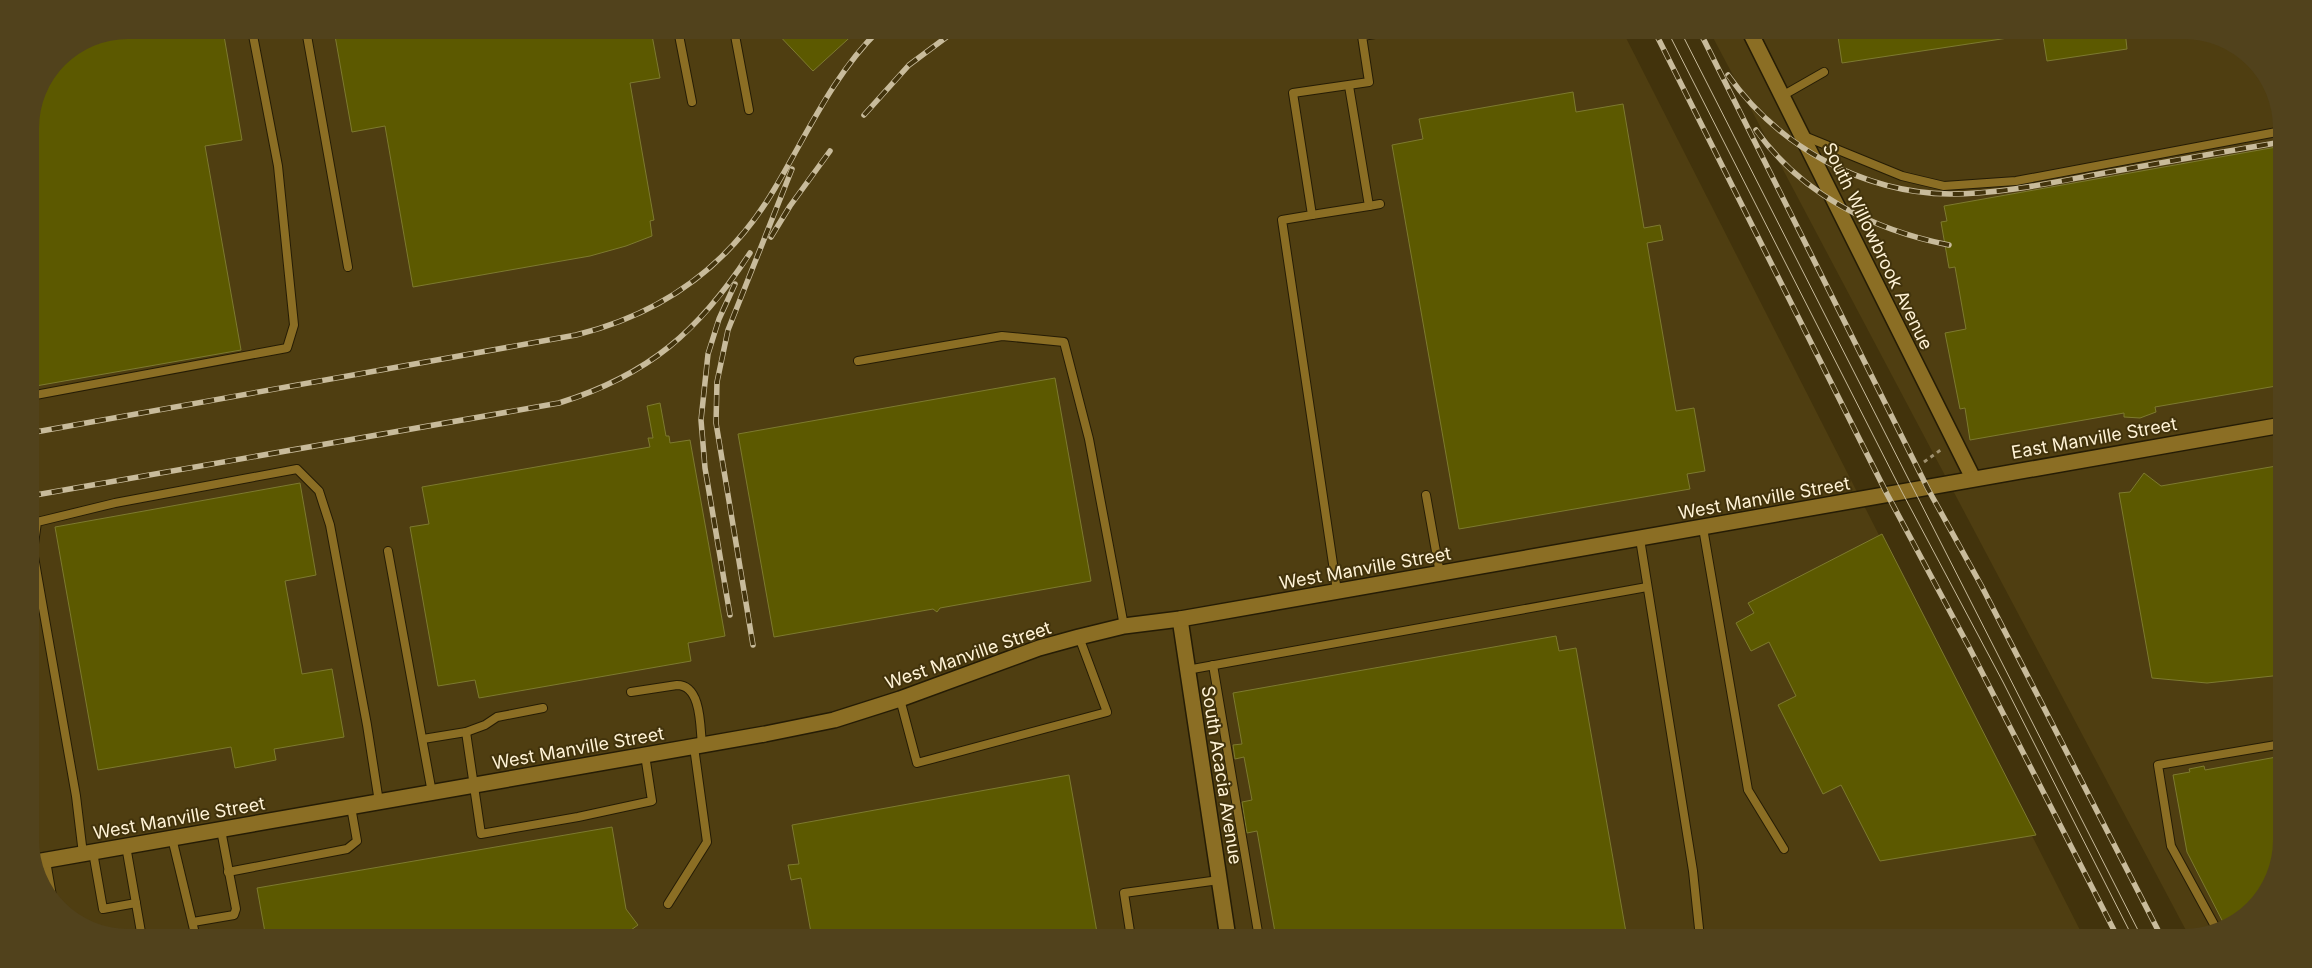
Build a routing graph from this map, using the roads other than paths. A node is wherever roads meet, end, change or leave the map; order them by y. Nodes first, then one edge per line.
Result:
1 (254, 39) edge
2 (308, 39) edge
3 (680, 39) edge
4 (736, 39) edge
5 (1362, 39) edge
6 (1754, 39) edge
7 (1824, 72) dead end
8 (1349, 86) junction
9 (1782, 96) junction
10 (692, 102) dead end
11 (749, 110) dead end
12 (2273, 132) edge
13 (1802, 135) junction
14 (1380, 204) dead end
15 (1368, 206) junction
16 (1312, 214) junction
17 (348, 267) dead end
18 (858, 361) dead end
19 (39, 394) edge
20 (2273, 427) edge
21 (1973, 478) junction
22 (1914, 491) joint
23 (1426, 495) dead end
24 (39, 521) edge
25 (1703, 528) junction
26 (1640, 539) junction
27 (388, 551) dead end
28 (1440, 574) junction
29 (39, 585) edge
30 (1648, 587) junction
31 (1337, 592) junction
32 (1180, 618) junction
33 (1124, 626) junction
34 (1079, 637) junction
35 (1213, 665) junction
36 (1188, 670) junction
37 (631, 692) dead end
38 (900, 699) junction
39 (543, 708) dead end
40 (466, 732) junction
41 (423, 739) junction
42 (698, 746) junction
43 (2273, 746) edge
44 (645, 755) junction
45 (474, 786) junction
46 (432, 793) junction
47 (379, 802) junction
48 (352, 807) junction
49 (221, 830) junction
50 (172, 838) junction
51 (126, 846) junction
52 (1784, 849) dead end
53 (88, 853) junction
54 (41, 861) edge
55 (228, 872) junction
56 (1219, 880) junction
57 (136, 903) junction
58 (668, 904) dead end
59 (193, 922) junction
60 (2214, 924) edge
61 (140, 929) edge
62 (194, 929) edge
63 (1130, 929) edge
64 (1227, 929) edge
65 (1257, 929) edge
66 (1699, 929) edge

1 - 19 lane
2 - 17 lane
3 - 10 lane
4 - 11 lane
5 - 8 lane
6 - 9 street, South Willowbrook Avenue
7 - 9 lane
8 - 15 lane
8 - 16 lane
9 - 13 street, South Willowbrook Avenue
12 - 13 lane
13 - 21 street, South Willowbrook Avenue
14 - 15 lane
15 - 16 lane
16 - 31 lane
18 - 33 lane
20 - 21 street, East Manville Street
21 - 22 street, East Manville Street
22 - 25 street, West Manville Street
23 - 28 lane
24 - 47 lane
25 - 26 street, West Manville Street
25 - 52 lane
26 - 28 street, West Manville Street
26 - 30 lane
27 - 41 lane
28 - 31 street, West Manville Street
29 - 53 lane
30 - 35 lane
30 - 66 lane
31 - 32 street, West Manville Street
32 - 33 street, West Manville Street
32 - 36 street, South Acacia Avenue
33 - 34 street, West Manville Street
34 - 38 street, West Manville Street
34 - 38 lane
35 - 36 lane
35 - 65 lane
36 - 56 street, South Acacia Avenue
37 - 42 lane
38 - 42 street, West Manville Street
39 - 40 lane
40 - 41 lane
40 - 45 lane
41 - 46 lane
42 - 44 street, West Manville Street
42 - 58 lane
43 - 60 lane
44 - 45 street, West Manville Street
44 - 45 lane
45 - 46 street, West Manville Street
46 - 47 street, West Manville Street
47 - 48 street, West Manville Street
48 - 49 street, West Manville Street
48 - 55 lane
49 - 50 street, West Manville Street
49 - 55 lane
50 - 51 street, West Manville Street
50 - 59 lane
51 - 53 street, West Manville Street
51 - 57 lane
53 - 54 street, West Manville Street
53 - 57 lane
55 - 59 lane
56 - 63 lane
56 - 64 street, South Acacia Avenue
57 - 61 lane
59 - 62 lane

